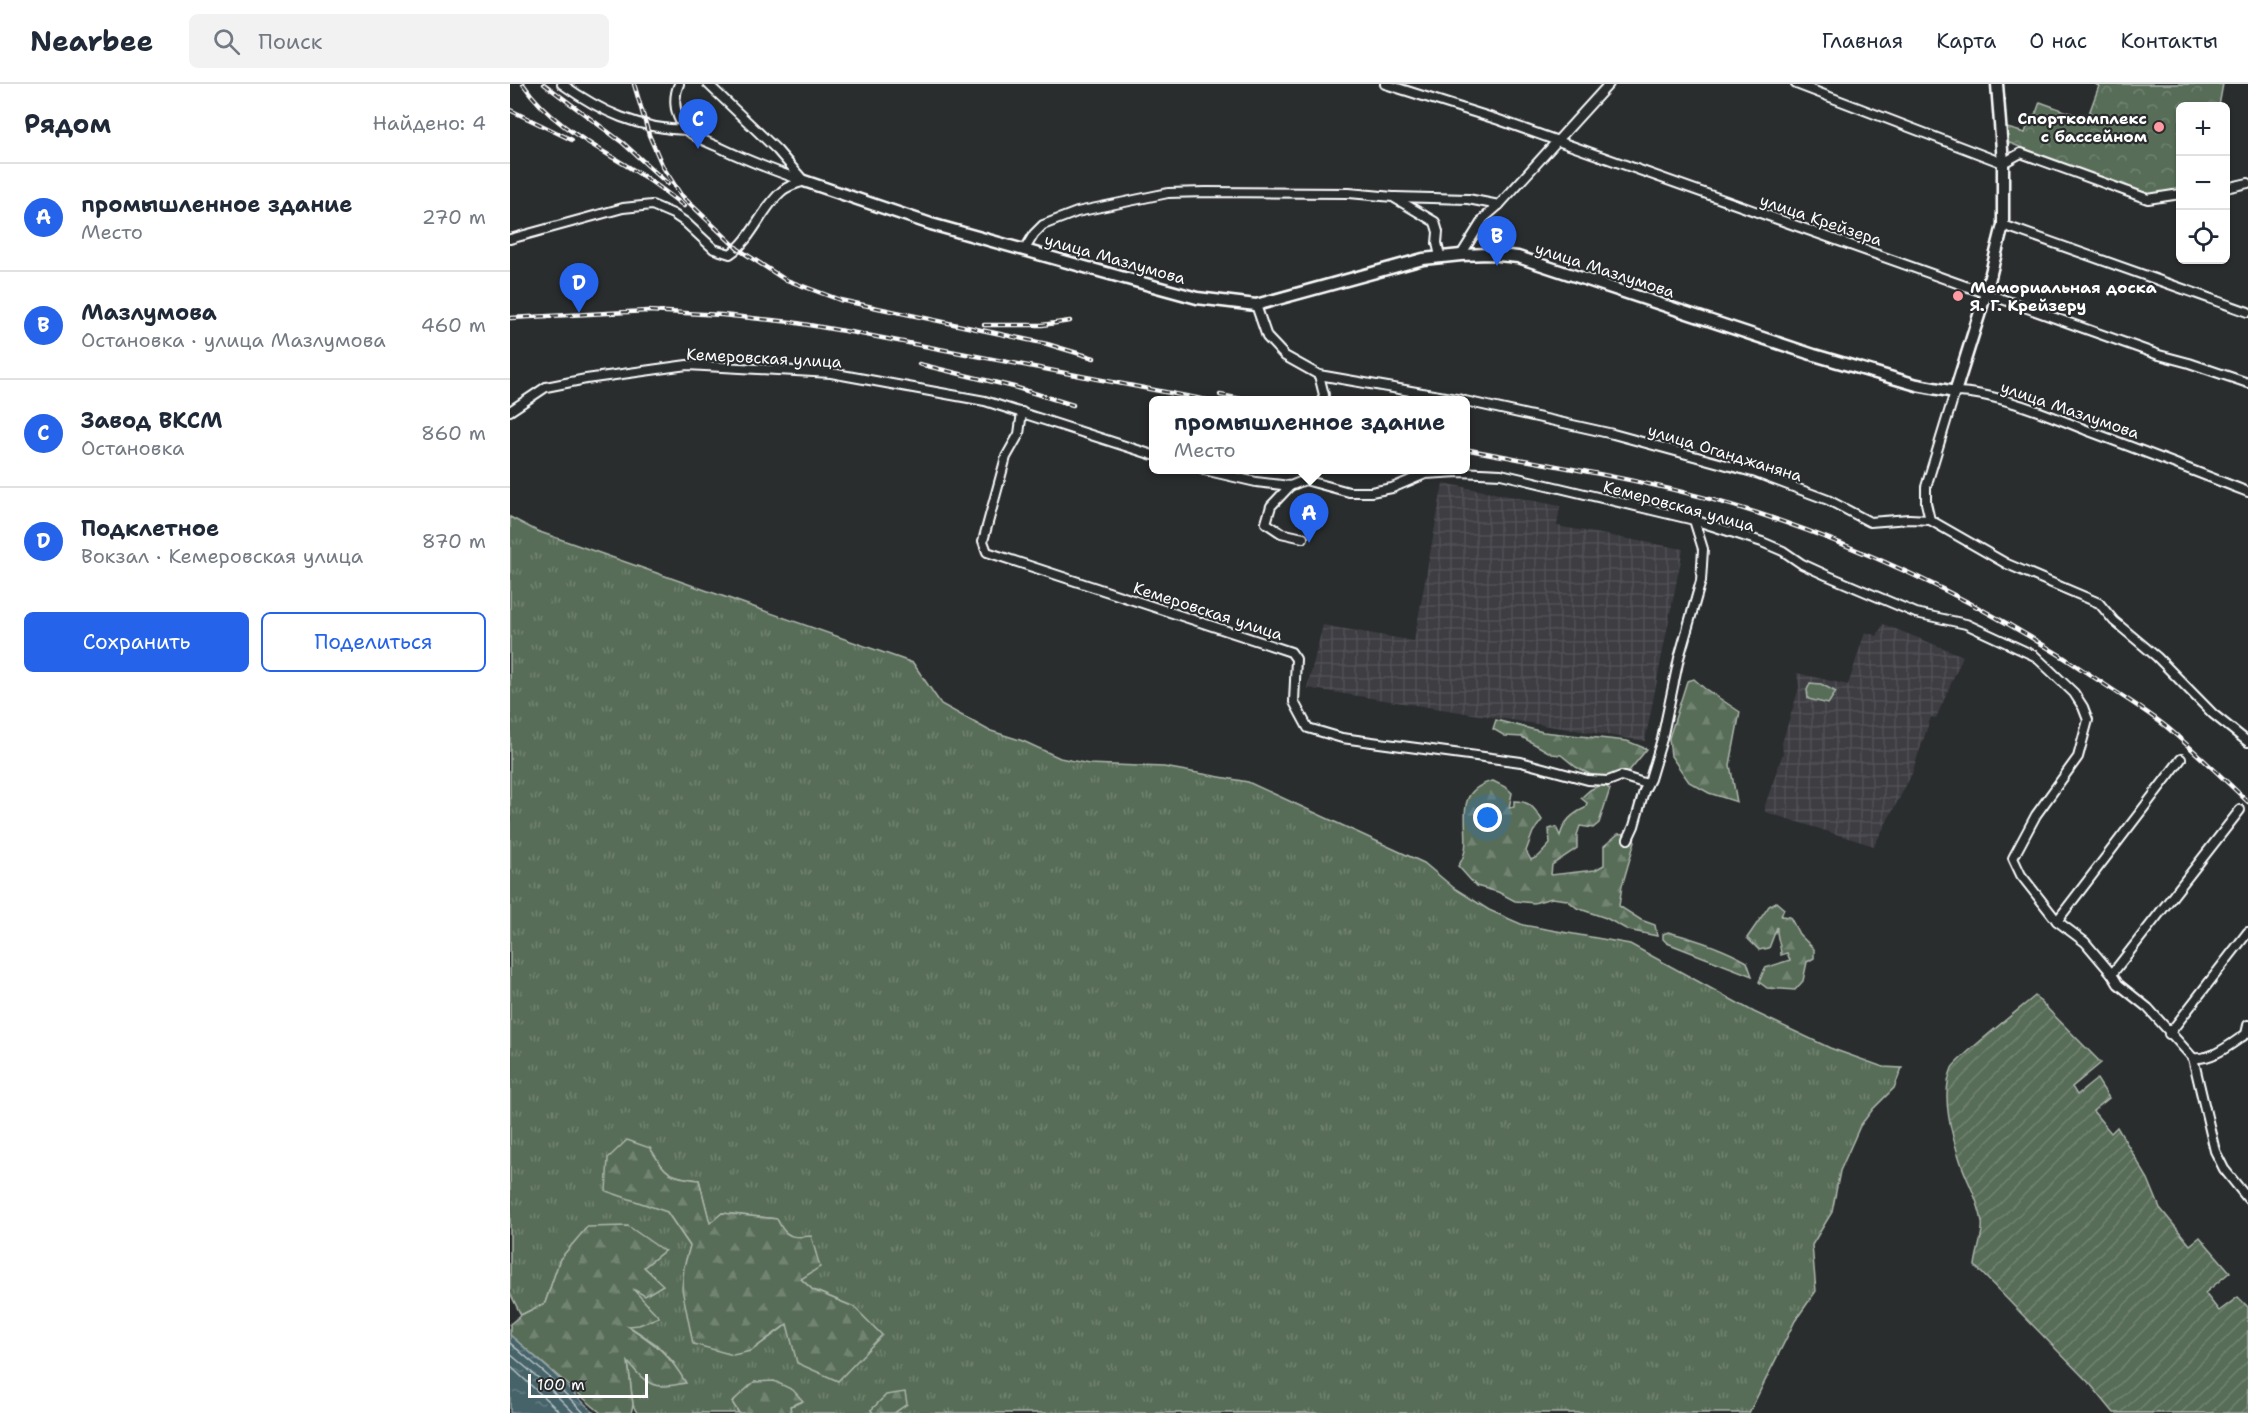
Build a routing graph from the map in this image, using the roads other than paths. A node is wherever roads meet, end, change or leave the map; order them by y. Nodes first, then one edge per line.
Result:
1 (562, 84) edge
2 (679, 84) edge
3 (708, 84) edge
4 (1384, 84) edge
5 (1609, 84) edge
6 (1796, 84) edge
7 (1996, 84) edge
8 (687, 130) junction
9 (1556, 142) junction
10 (2003, 163) junction
11 (804, 181) junction
12 (2248, 183) edge
13 (2230, 187) edge
14 (2176, 195) edge
15 (1393, 197) junction
16 (1499, 205) junction
17 (2003, 225) junction
18 (510, 239) edge
19 (1024, 249) junction
20 (1461, 255) junction
21 (1440, 256) junction
22 (1986, 293) junction
23 (1256, 305) junction
24 (2248, 312) edge
25 (1319, 375) junction
26 (2248, 383) edge
27 (1955, 392) junction
28 (1324, 396) edge
29 (1435, 396) edge
30 (1470, 403) edge
31 (510, 411) edge
32 (1022, 412) junction
33 (1149, 454) edge
34 (1470, 472) edge
35 (1221, 474) edge
36 (1306, 474) edge
37 (1425, 474) edge
38 (1305, 480) junction
39 (1290, 486) junction
40 (2248, 492) edge
41 (1694, 520) junction
42 (1930, 520) junction
43 (1303, 538) dead end
44 (2248, 742) edge
45 (2181, 759) dead end
46 (1647, 784) junction
47 (2240, 810) dead end
48 (1628, 838) dead end
49 (2056, 921) junction
50 (2248, 932) edge
51 (2112, 974) junction
52 (2248, 1031) edge
53 (2169, 1034) junction
54 (2193, 1058) junction
55 (2248, 1199) edge

1 - 8 street
2 - 8 street
3 - 11 street
4 - 9 street, улица Крейзера
5 - 9 street
6 - 10 street
7 - 10 street
8 - 11 street
9 - 16 street
9 - 22 street, улица Крейзера
10 - 14 street
10 - 17 street
11 - 18 street
11 - 19 street, улица Мазлумова
12 - 13 street
15 - 16 street
15 - 19 street
15 - 21 street
16 - 20 street
17 - 22 street
17 - 24 street
19 - 23 street, улица Мазлумова
20 - 21 street, улица Мазлумова
20 - 27 street, улица Мазлумова
21 - 23 street, улица Мазлумова
22 - 26 street, улица Крейзера
22 - 27 street
23 - 25 street, улица Оганджаняна
25 - 28 street
25 - 29 street, улица Оганджаняна
27 - 40 street, улица Мазлумова
27 - 42 street
30 - 42 street, улица Оганджаняна
31 - 32 street, Кемеровская улица
32 - 33 street, Кемеровская улица
32 - 46 street, Кемеровская улица
34 - 41 street, Кемеровская улица
35 - 39 street
36 - 38 street
37 - 38 street, Кемеровская улица
38 - 39 street
39 - 43 street
41 - 46 street
41 - 49 street, Кемеровская улица
42 - 44 street, улица Оганджаняна
45 - 49 street
46 - 48 street
47 - 51 street
49 - 51 street
50 - 53 street
51 - 53 street
52 - 54 street
53 - 54 street
54 - 55 street

